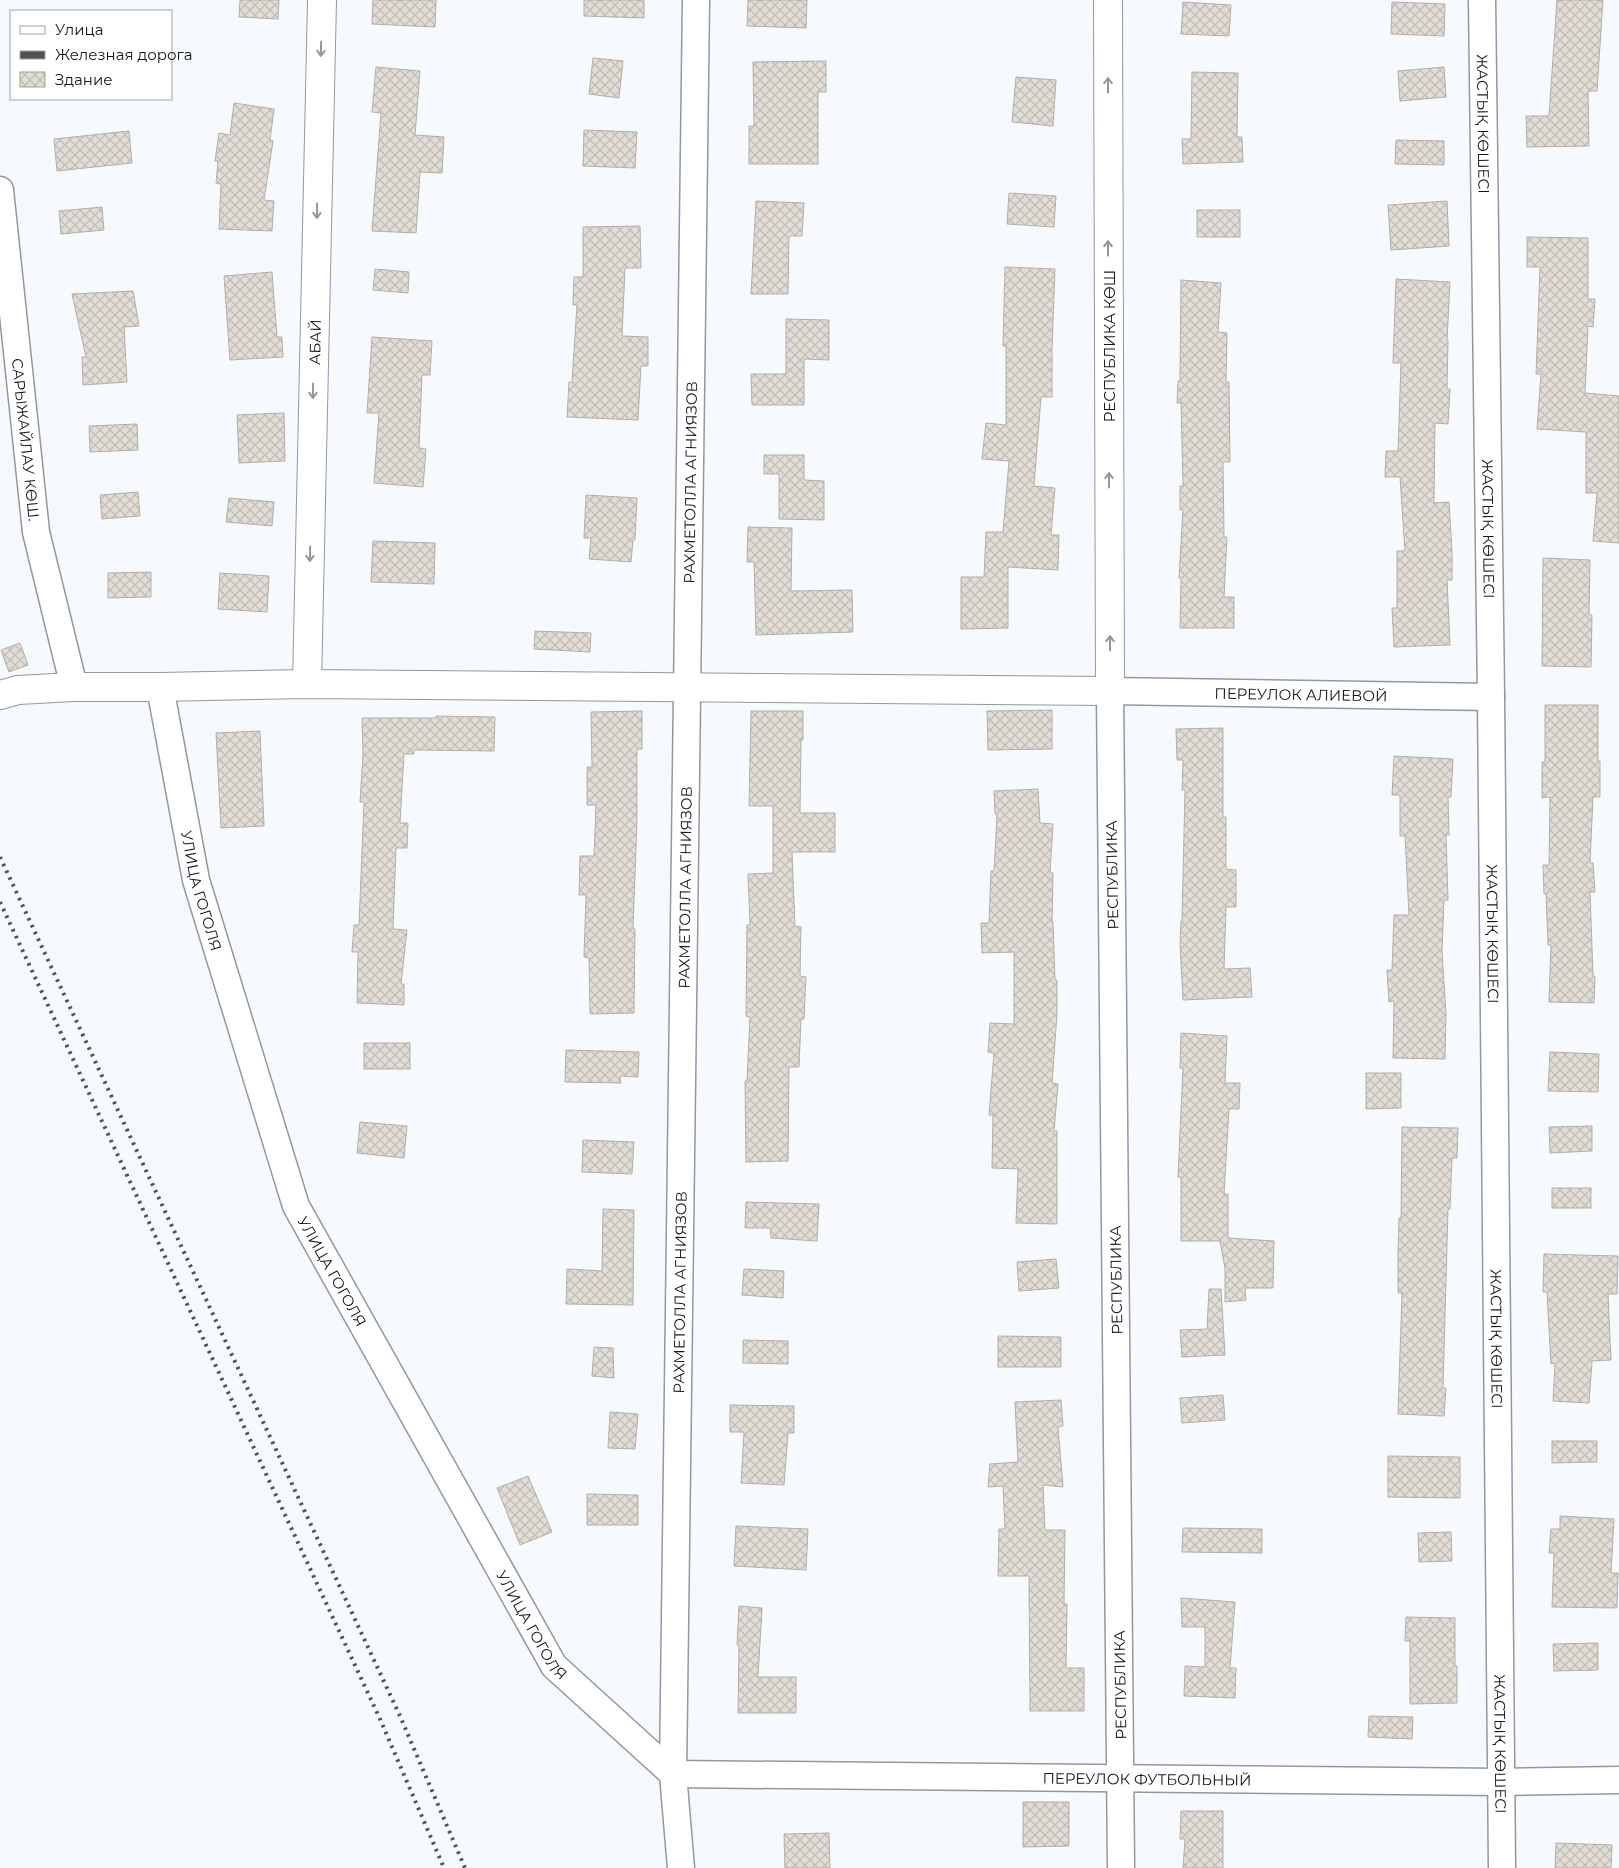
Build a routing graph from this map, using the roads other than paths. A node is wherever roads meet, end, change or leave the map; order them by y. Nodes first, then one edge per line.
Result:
1 (322, 0) edge
2 (696, 0) edge
3 (1108, 0) edge
4 (1482, 0) edge
5 (0, 190) edge
6 (307, 684) junction
7 (74, 686) junction
8 (160, 687) junction
9 (688, 688) junction
10 (1110, 692) junction
11 (0, 695) edge
12 (1490, 697) junction
13 (673, 1774) junction
14 (1121, 1779) junction
15 (1619, 1780) edge
16 (1501, 1782) junction
17 (681, 1868) edge
18 (1121, 1868) edge
19 (1502, 1868) edge

1 -> 6 main road, АБАЙ
2 - 9 street, РАХМЕТОЛЛА АГНИЯЗОВ
10 -> 3 main road, РЕСПУБЛИКА КӨШ
4 - 12 street, ЖАСТЫҚ КӨШЕСІ
5 - 7 street, САРЫЖАЙЛАУ КӨШ.
6 - 8 main road
6 - 9 main road
7 - 8 main road
7 - 11 main road
8 - 13 street, УЛИЦА ГОГОЛЯ
9 - 10 main road
9 - 13 street, РАХМЕТОЛЛА АГНИЯЗОВ
10 - 12 street, ПЕРЕУЛОК АЛИЕВОЙ
10 - 14 street, РЕСПУБЛИКА
12 - 16 street, ЖАСТЫҚ КӨШЕСІ
13 - 14 street, ПЕРЕУЛОК ФУТБОЛЬНЫЙ
13 - 17 street, РАХМЕТОЛЛА АГНИЯЗОВ
14 - 16 street, ПЕРЕУЛОК ФУТБОЛЬНЫЙ
14 - 18 street, РЕСПУБЛИКА
15 - 16 street, ПЕРЕУЛОК ФУТБОЛЬНЫЙ
16 - 19 street, ЖАСТЫҚ КӨШЕСІ

